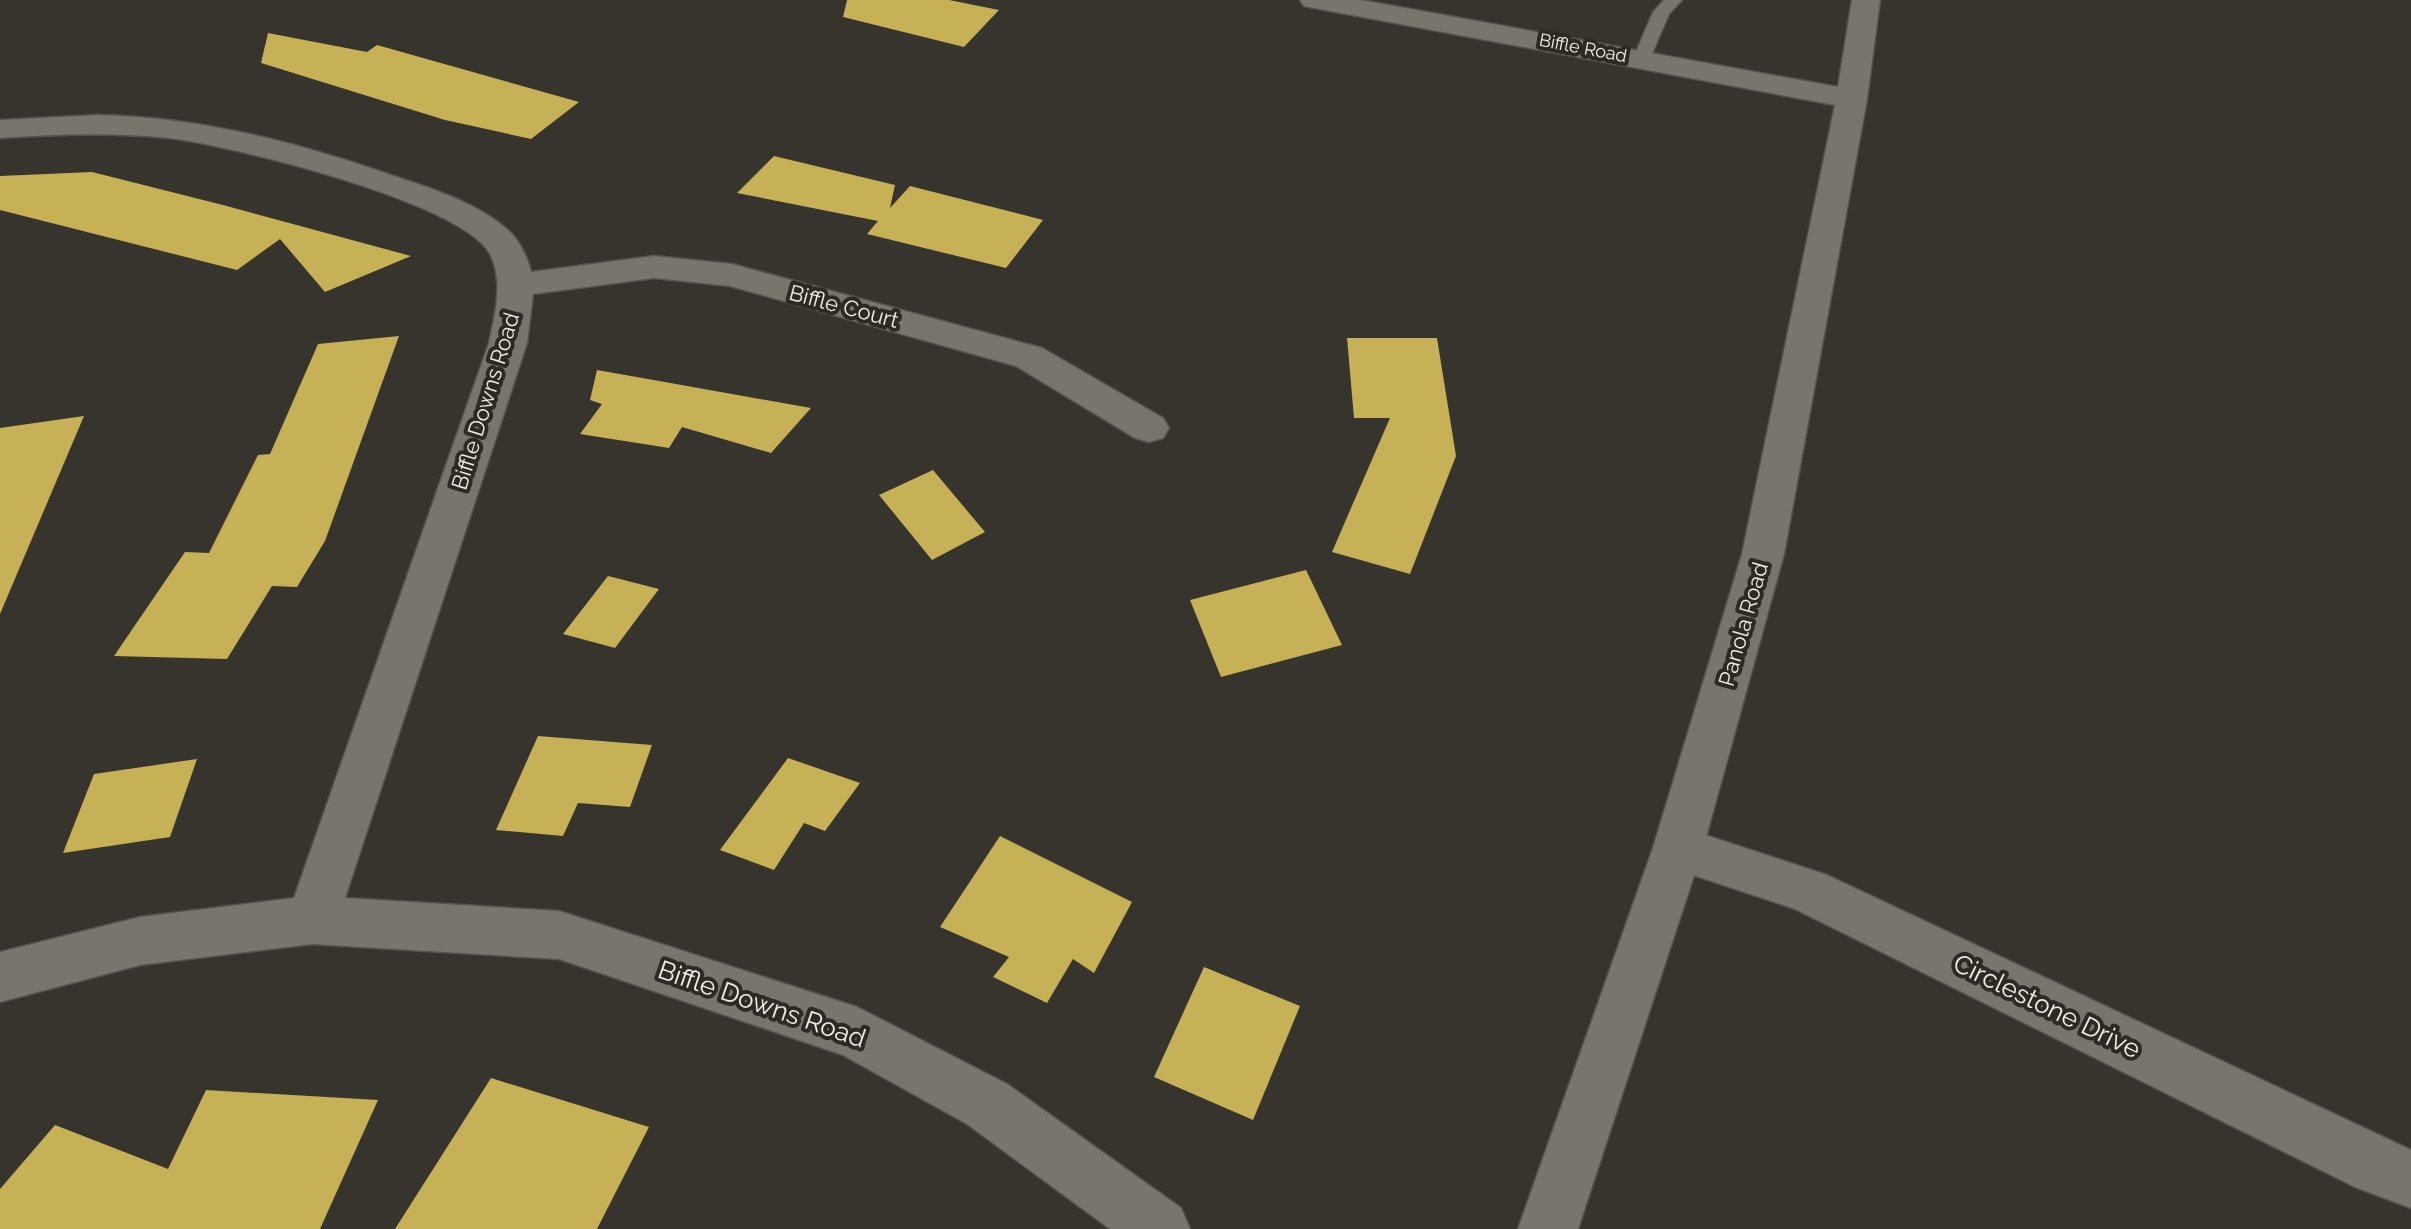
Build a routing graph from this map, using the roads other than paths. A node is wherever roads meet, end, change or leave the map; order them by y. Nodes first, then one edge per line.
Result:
1 (1314, 0) edge
2 (1674, 0) edge
3 (1866, 0) edge
4 (1642, 59) junction
5 (1852, 99) junction
6 (0, 129) edge
7 (519, 285) junction
8 (1149, 428) dead end
9 (1678, 848) junction
10 (312, 920) junction
11 (0, 977) edge
12 (2411, 1179) edge
13 (1160, 1229) edge
14 (1548, 1229) edge

1 - 4 street, Biffle Road
2 - 4 lane
3 - 5 street, Panola Road
4 - 5 street, Biffle Road
5 - 9 street, Panola Road
6 - 7 street, Biffle Downs Road
7 - 8 street, Biffle Court
7 - 10 street, Biffle Downs Road
9 - 12 street, Circlestone Drive
9 - 14 street, Panola Road
10 - 11 street, Biffle Downs Road
10 - 13 street, Biffle Downs Road

